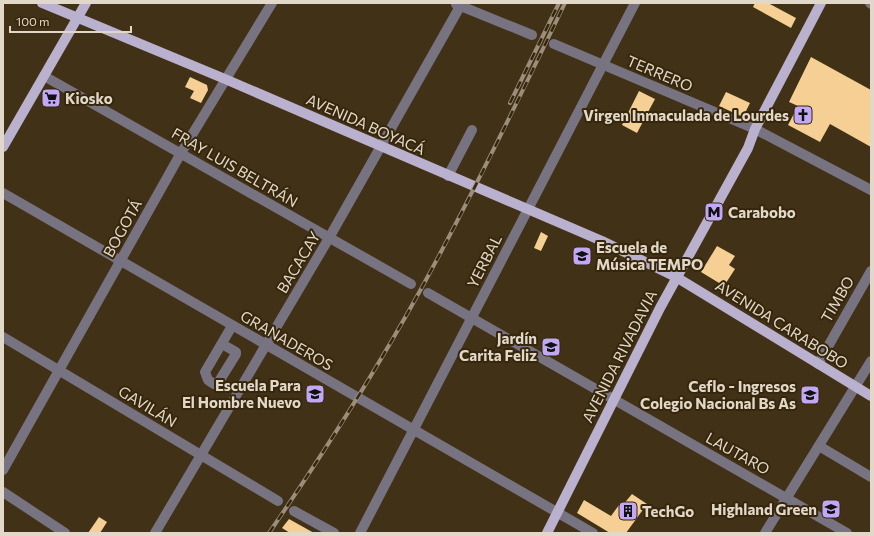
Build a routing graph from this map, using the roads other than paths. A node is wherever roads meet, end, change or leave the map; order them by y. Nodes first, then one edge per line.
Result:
1 (42, 3) edge
2 (86, 3) edge
3 (272, 3) edge
4 (635, 3) edge
5 (821, 3) edge
6 (459, 4) edge
7 (78, 18) junction
8 (532, 34) dead end
9 (554, 44) dead end
10 (602, 65) junction
11 (44, 76) junction
12 (225, 79) junction
13 (472, 130) dead end
14 (755, 130) junction
15 (3, 146) edge
16 (381, 147) junction
17 (181, 153) junction
18 (448, 176) junction
19 (871, 190) edge
20 (3, 193) edge
21 (528, 210) junction
22 (329, 238) junction
23 (121, 262) junction
24 (871, 271) edge
25 (676, 277) junction
26 (412, 284) dead end
27 (428, 293) dead end
28 (471, 319) junction
29 (232, 326) junction
30 (3, 337) edge
31 (222, 344) dead end
32 (266, 346) junction
33 (871, 361) edge
34 (818, 364) junction
35 (60, 371) junction
36 (855, 386) junction
37 (871, 396) edge
38 (614, 400) junction
39 (413, 430) junction
40 (819, 446) junction
41 (202, 456) junction
42 (3, 470) edge
43 (871, 477) edge
44 (3, 492) edge
45 (787, 498) junction
46 (278, 501) dead end
47 (294, 511) dead end
48 (558, 513) junction
49 (65, 533) edge
50 (155, 533) edge
51 (334, 533) edge
52 (360, 533) edge
53 (547, 533) edge
54 (593, 533) edge
55 (765, 533) edge
56 (847, 533) edge

1 - 7 main road, AVENIDA BOYACÁ
2 - 7 main road
3 - 12 street, BOGOTÁ
4 - 10 street, YERBAL
5 - 14 main road, AVENIDA RIVADAVIA
6 - 8 street
6 - 16 street, BACACAY
7 - 11 main road
7 - 12 main road, AVENIDA BOYACÁ
9 - 10 street, TERRERO
10 - 14 street, TERRERO
10 - 21 street, YERBAL
11 - 15 main road
11 - 17 street, FRAY LUIS BELTRÁN
12 - 16 main road, AVENIDA BOYACÁ
12 - 17 street, BOGOTÁ
13 - 18 street
14 - 19 street, TERRERO
14 - 25 main road, AVENIDA RIVADAVIA
16 - 18 main road, AVENIDA BOYACÁ
16 - 22 street, BACACAY
17 - 22 street, FRAY LUIS BELTRÁN
17 - 23 street, BOGOTÁ
18 - 21 main road, AVENIDA BOYACÁ
20 - 23 street, GRANADEROS
21 - 25 main road, AVENIDA BOYACÁ
21 - 28 street, YERBAL
22 - 26 street, FRAY LUIS BELTRÁN
22 - 32 street, BACACAY
23 - 29 street, GRANADEROS
23 - 35 street, BOGOTÁ
24 - 34 street, TIMBO
25 - 34 main road, AVENIDA CARABOBO
25 - 38 main road, AVENIDA RIVADAVIA
27 - 28 street
28 - 38 street
28 - 39 street, YERBAL
29 - 31 street
29 - 32 street, GRANADEROS
30 - 35 street, GAVILÁN
32 - 39 street, GRANADEROS
32 - 41 street, BACACAY
33 - 36 street
34 - 36 main road, AVENIDA CARABOBO
35 - 41 street, GAVILÁN
35 - 42 street, BOGOTÁ
36 - 37 main road, AVENIDA CARABOBO
36 - 40 street
38 - 45 street, LAUTARO
38 - 48 main road, AVENIDA RIVADAVIA
39 - 48 street, GRANADEROS
39 - 52 street, YERBAL
40 - 43 street
40 - 45 street
41 - 46 street, GAVILÁN
41 - 50 street, BACACAY
44 - 49 street
45 - 55 street
45 - 56 street, LAUTARO
47 - 51 street
48 - 53 main road, AVENIDA RIVADAVIA
48 - 54 street, GRANADEROS

